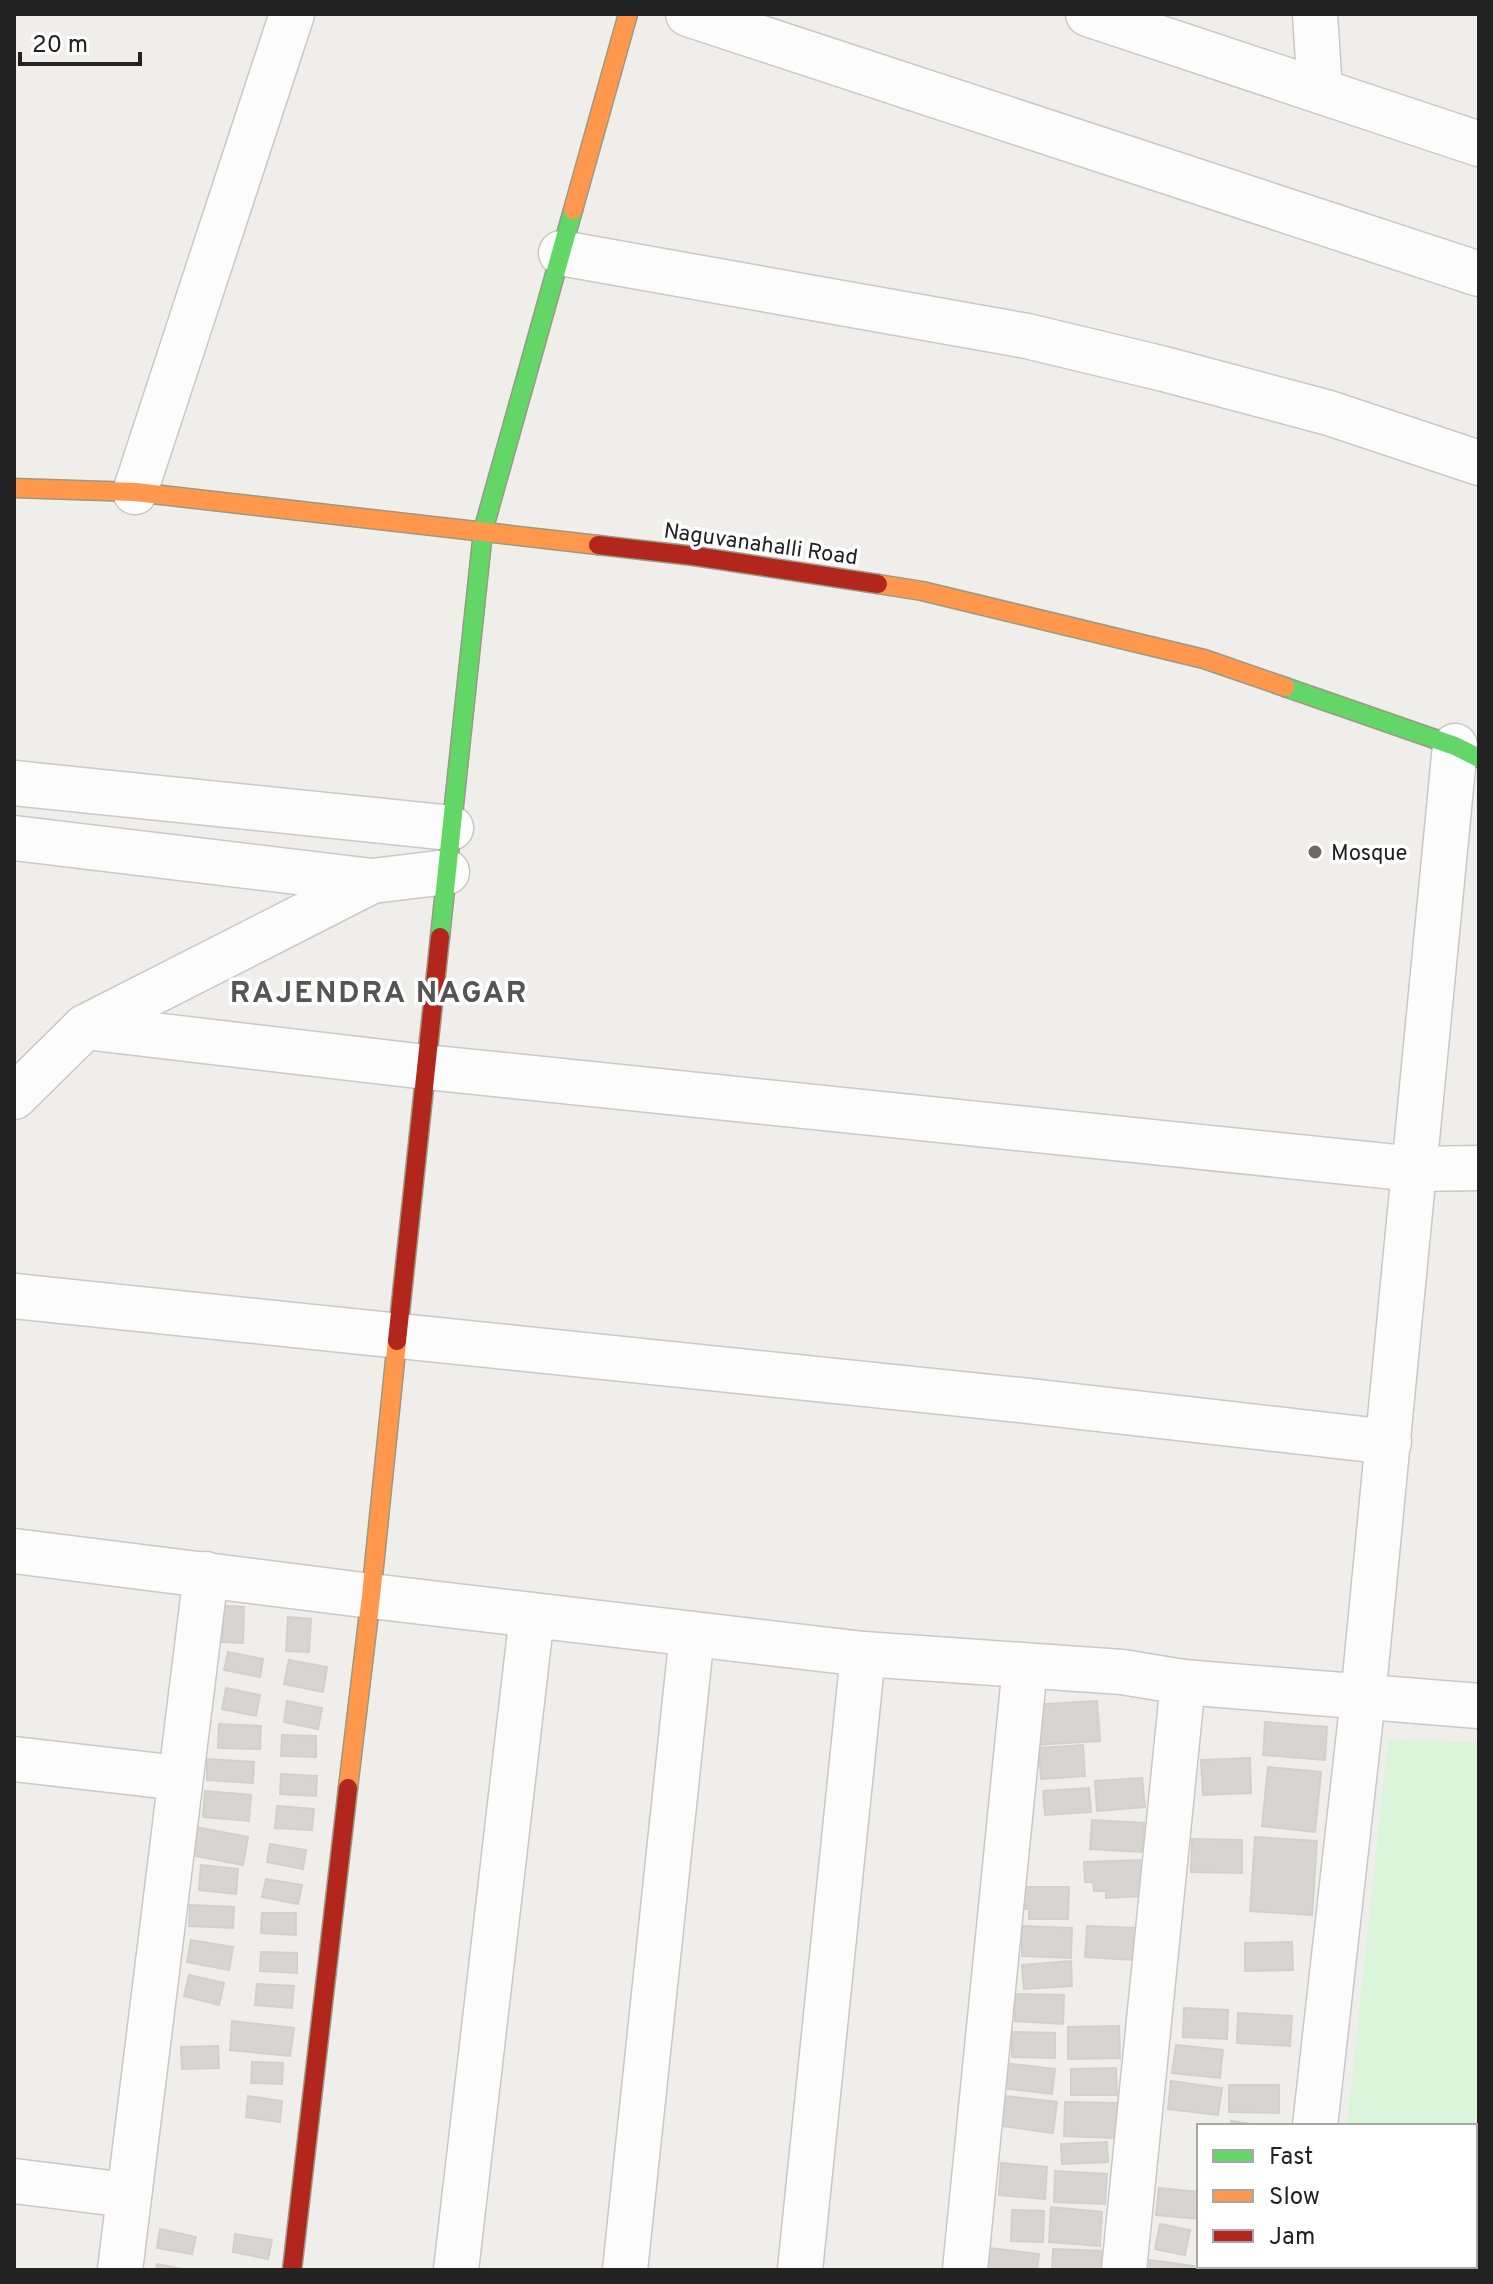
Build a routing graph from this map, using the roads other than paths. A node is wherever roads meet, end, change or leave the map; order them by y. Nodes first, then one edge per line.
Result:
1 (292, 14) edge
2 (628, 14) edge
3 (688, 14) edge
4 (1088, 14) edge
5 (1315, 14) edge
6 (1139, 22) edge
7 (1320, 91) junction
8 (1479, 144) edge
9 (561, 253) junction
10 (1479, 274) edge
11 (1479, 463) edge
12 (14, 488) edge
13 (135, 492) junction
14 (483, 531) junction
15 (1467, 752) edge
16 (14, 783) edge
17 (451, 828) junction
18 (14, 838) edge
19 (447, 872) junction
20 (372, 881) junction
21 (85, 1027) junction
22 (426, 1067) junction
23 (14, 1097) edge
24 (1479, 1168) edge
25 (1415, 1169) junction
26 (14, 1296) edge
27 (397, 1337) junction
28 (1389, 1442) junction
29 (14, 1551) edge
30 (206, 1574) junction
31 (371, 1596) junction
32 (532, 1615) junction
33 (692, 1634) junction
34 (863, 1654) junction
35 (1025, 1666) junction
36 (1183, 1682) junction
37 (1363, 1698) junction
38 (1479, 1706) edge
39 (14, 1759) edge
40 (179, 1778) junction
41 (1315, 2124) edge
42 (14, 2181) edge
43 (127, 2195) junction
44 (120, 2270) edge
45 (292, 2270) edge
46 (456, 2270) edge
47 (625, 2270) edge
48 (800, 2270) edge
49 (965, 2270) edge
50 (1124, 2270) edge

1 - 13 street
2 - 9 street
3 - 10 street
4 - 6 street
5 - 7 street
6 - 7 street
7 - 8 street
9 - 11 street
9 - 14 street
12 - 13 street, Naguvanahalli Road
13 - 14 street, Naguvanahalli Road
14 - 15 street, Naguvanahalli Road
14 - 17 street
15 - 25 street
16 - 17 street
17 - 19 street
18 - 20 street
19 - 20 street
19 - 22 street
20 - 21 street
21 - 22 street
21 - 23 street
22 - 25 street
22 - 27 street
24 - 25 street
25 - 28 street
26 - 27 street
27 - 28 street
27 - 31 street
28 - 37 street
29 - 30 street
30 - 31 street
30 - 40 street
31 - 32 street
31 - 45 street
32 - 33 street
32 - 46 street
33 - 34 street
33 - 47 street
34 - 35 street
34 - 48 street
35 - 36 street
35 - 49 street
36 - 37 street
36 - 50 street
37 - 38 street
37 - 41 street
39 - 40 street
40 - 43 street
42 - 43 street
43 - 44 street

